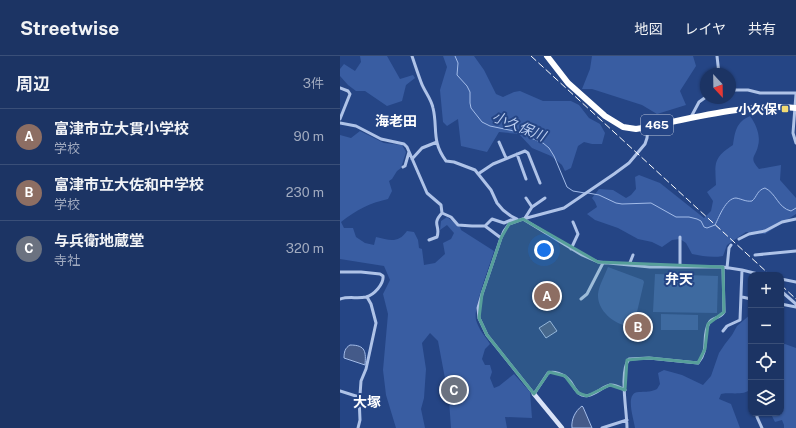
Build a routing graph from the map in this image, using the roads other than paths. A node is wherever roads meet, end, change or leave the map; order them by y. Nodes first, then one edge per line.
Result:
1 (412, 56) edge
2 (547, 56) edge
3 (717, 56) edge
4 (718, 68) edge
5 (340, 88) edge
6 (736, 90) edge
7 (796, 94) edge
8 (700, 101) edge
9 (795, 108) edge
10 (691, 117) junction
11 (340, 119) edge
12 (340, 123) edge
13 (648, 127) junction
14 (437, 142) junction
15 (499, 142) dead end
16 (796, 143) edge
17 (409, 152) junction
18 (517, 154) junction
19 (506, 158) junction
20 (412, 159) junction
21 (403, 167) dead end
22 (478, 174) junction
23 (526, 179) dead end
24 (540, 183) dead end
25 (526, 198) dead end
26 (546, 198) dead end
27 (532, 206) junction
28 (442, 213) junction
29 (524, 218) junction
30 (796, 219) edge
31 (518, 220) junction
32 (573, 222) dead end
33 (485, 226) junction
34 (680, 237) dead end
35 (501, 238) junction
36 (739, 239) dead end
37 (429, 240) dead end
38 (731, 245) dead end
39 (571, 249) junction
40 (796, 251) edge
41 (633, 255) dead end
42 (754, 255) dead end
43 (603, 263) junction
44 (629, 265) junction
45 (680, 267) junction
46 (725, 268) junction
47 (742, 270) junction
48 (340, 272) edge
49 (750, 272) edge
50 (784, 280) edge
51 (796, 282) edge
52 (784, 294) edge
53 (367, 297) junction
54 (742, 297) junction
55 (748, 298) edge
56 (340, 299) edge
57 (581, 299) dead end
58 (784, 304) edge
59 (796, 306) edge
60 (722, 331) dead end
61 (625, 390) junction
62 (340, 391) edge
63 (534, 394) junction
64 (359, 397) junction
65 (757, 416) edge
66 (627, 420) junction
67 (358, 428) edge
68 (562, 428) edge
69 (602, 428) edge
70 (627, 428) edge
71 (762, 428) edge

1 - 14 street
2 - 13 highway, 465
3 - 4 street
5 - 11 street
6 - 7 street
7 - 9 street
8 - 10 street
9 - 10 highway, 465
9 - 16 street
10 - 13 highway, 465
12 - 17 street
13 - 29 street
14 - 20 street
14 - 22 street
15 - 19 street
17 - 20 street
17 - 21 street
18 - 19 street
18 - 23 street
18 - 24 street
19 - 22 street
20 - 28 street
22 - 31 street
25 - 27 street
26 - 27 street
27 - 29 street
28 - 33 street
28 - 37 street
29 - 31 street
29 - 39 street
30 - 36 street
31 - 33 street
31 - 35 street
32 - 39 street
33 - 35 street
34 - 45 street
35 - 63 street
38 - 46 street
39 - 43 street
40 - 42 street
41 - 44 street
43 - 44 street
43 - 57 street
44 - 45 street
45 - 46 street
46 - 47 street
46 - 61 street
47 - 49 street
47 - 54 street
48 - 53 street
50 - 51 street
52 - 59 street
53 - 56 street
53 - 64 street
54 - 55 street
54 - 60 street
58 - 59 street
61 - 63 street
61 - 66 street
62 - 64 street
63 - 68 street
64 - 67 street
65 - 71 street
66 - 69 street
66 - 70 street

